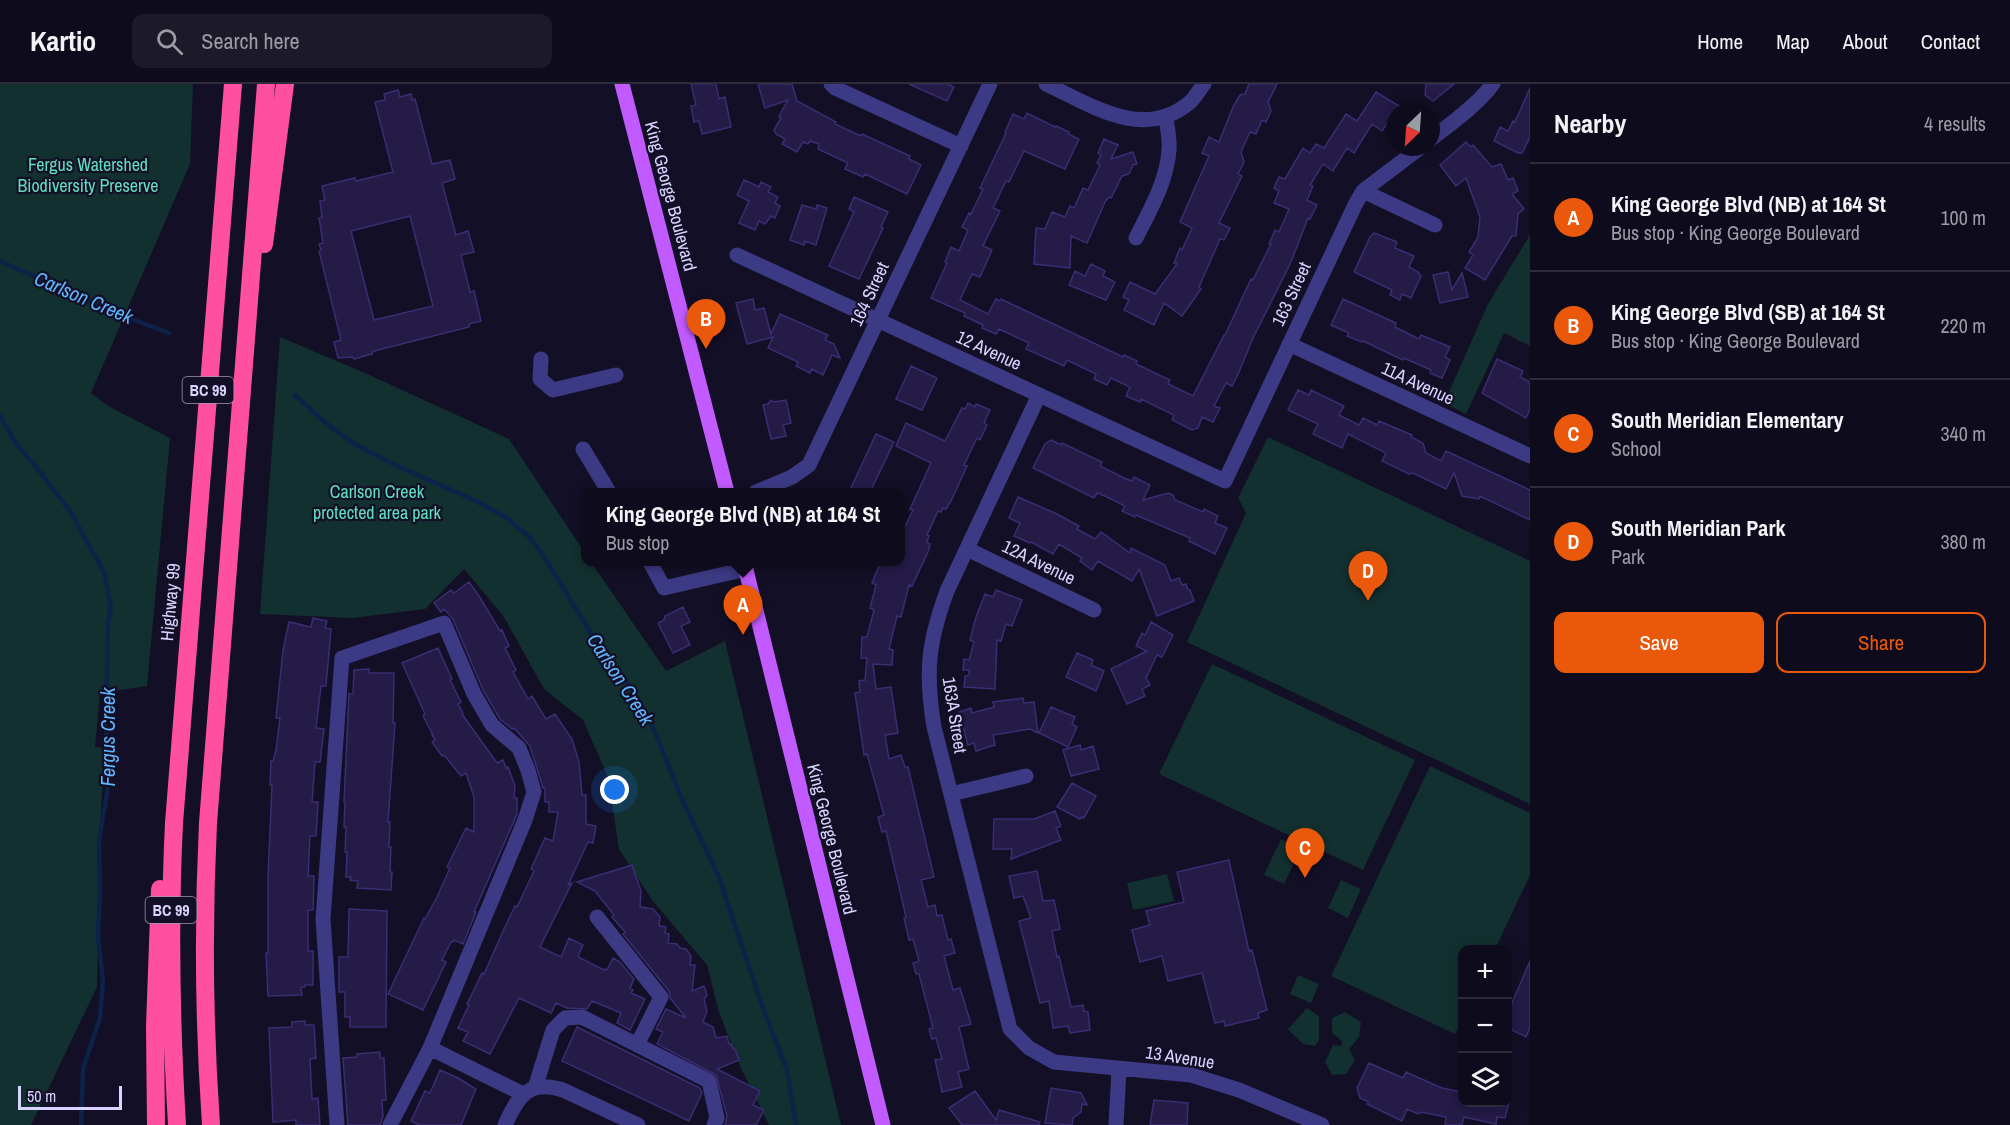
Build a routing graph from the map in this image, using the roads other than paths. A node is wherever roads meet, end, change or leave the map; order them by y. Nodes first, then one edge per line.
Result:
1 (232, 84) edge
2 (266, 84) edge
3 (285, 84) edge
4 (622, 84) edge
5 (831, 84) edge
6 (990, 84) edge
7 (1046, 84) edge
8 (1204, 84) edge
9 (1493, 84) edge
10 (1166, 117) junction
11 (1440, 132) edge
12 (961, 146) junction
13 (1409, 156) edge
14 (1363, 191) junction
15 (1435, 225) dead end
16 (1136, 238) dead end
17 (736, 255) dead end
18 (879, 320) junction
19 (1289, 344) junction
20 (541, 359) dead end
21 (616, 375) dead end
22 (1039, 394) junction
23 (240, 397) junction
24 (583, 449) dead end
25 (1530, 456) edge
26 (1225, 481) joint
27 (607, 488) edge
28 (727, 488) edge
29 (766, 488) edge
30 (966, 549) junction
31 (653, 566) edge
32 (741, 566) edge
33 (745, 566) edge
34 (1094, 610) dead end
35 (183, 696) junction
36 (1026, 776) dead end
37 (951, 794) junction
38 (597, 917) dead end
39 (637, 1045) junction
40 (430, 1048) junction
41 (1029, 1048) joint
42 (1119, 1069) junction
43 (529, 1091) junction
44 (156, 1125) edge
45 (177, 1125) edge
46 (211, 1125) edge
47 (337, 1125) edge
48 (390, 1125) edge
49 (505, 1125) edge
50 (638, 1125) edge
51 (714, 1125) edge
52 (883, 1125) edge
53 (1116, 1125) edge
54 (1321, 1125) edge

1 - 35 highway, Highway 99 / BC 99
2 - 23 highway, BC 99
3 - 23 highway
4 - 28 main road, King George Boulevard
5 - 12 street
6 - 12 street, 164 Street
7 - 10 street
8 - 10 street
9 - 11 street
10 - 16 street
12 - 18 street, 164 Street
13 - 14 street, 163 Street
14 - 15 street
14 - 19 street, 163 Street
17 - 18 street, 12 Avenue
18 - 22 street, 12 Avenue
18 - 29 street, 164 Street
19 - 25 street, 11A Avenue
19 - 26 street, 163 Street
20 - 21 street
22 - 26 street, 12 Avenue
22 - 30 street, 163A Street
23 - 46 highway, BC 99
24 - 27 street
30 - 34 street, 12A Avenue
30 - 37 street, 163A Street
31 - 32 street
33 - 52 main road, King George Boulevard
35 - 44 highway
35 - 45 highway, Highway 99 / BC 99
36 - 37 street
37 - 41 street, 163A Street
38 - 39 street
39 - 43 street
39 - 51 street
40 - 43 street
40 - 47 street
40 - 48 street
41 - 42 street, 13 Avenue
42 - 53 street
42 - 54 street, 13 Avenue
43 - 49 street
43 - 50 street

